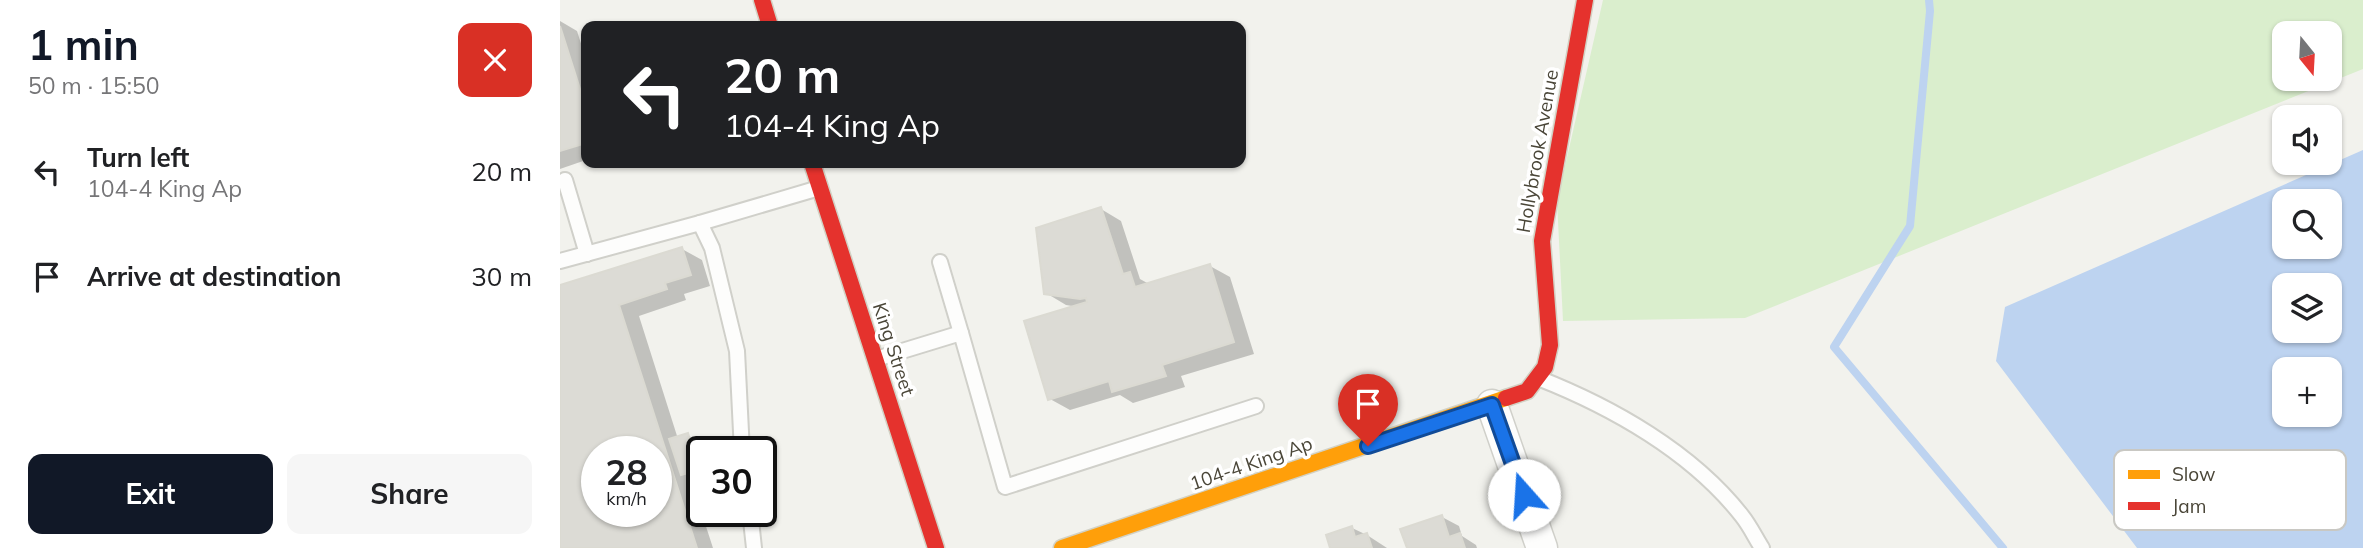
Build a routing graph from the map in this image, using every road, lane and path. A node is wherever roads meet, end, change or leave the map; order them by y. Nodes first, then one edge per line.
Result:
1 (762, 0) edge
2 (1585, 0) edge
3 (768, 21) edge
4 (814, 168) edge
5 (565, 180) dead end
6 (820, 187) junction
7 (700, 223) junction
8 (587, 254) junction
9 (560, 261) edge
10 (940, 262) dead end
11 (961, 333) junction
12 (875, 360) junction
13 (1537, 377) junction
14 (1256, 405) dead end
15 (1492, 405) junction
16 (742, 436) edge
17 (752, 527) edge
18 (754, 548) edge
19 (936, 548) edge
20 (1062, 548) edge
21 (1542, 548) edge
22 (1762, 548) edge

1 - 3 street
2 - 13 street, Hollybrook Avenue
4 - 6 street, King Street
5 - 8 lane
6 - 7 lane
6 - 12 street, King Street
7 - 8 lane
7 - 16 lane
8 - 9 lane
10 - 11 lane
11 - 12 lane
11 - 14 lane
12 - 19 street, King Street
13 - 15 street
13 - 22 lane
15 - 20 street, 104-4 King Ap
15 - 21 street
17 - 18 lane

